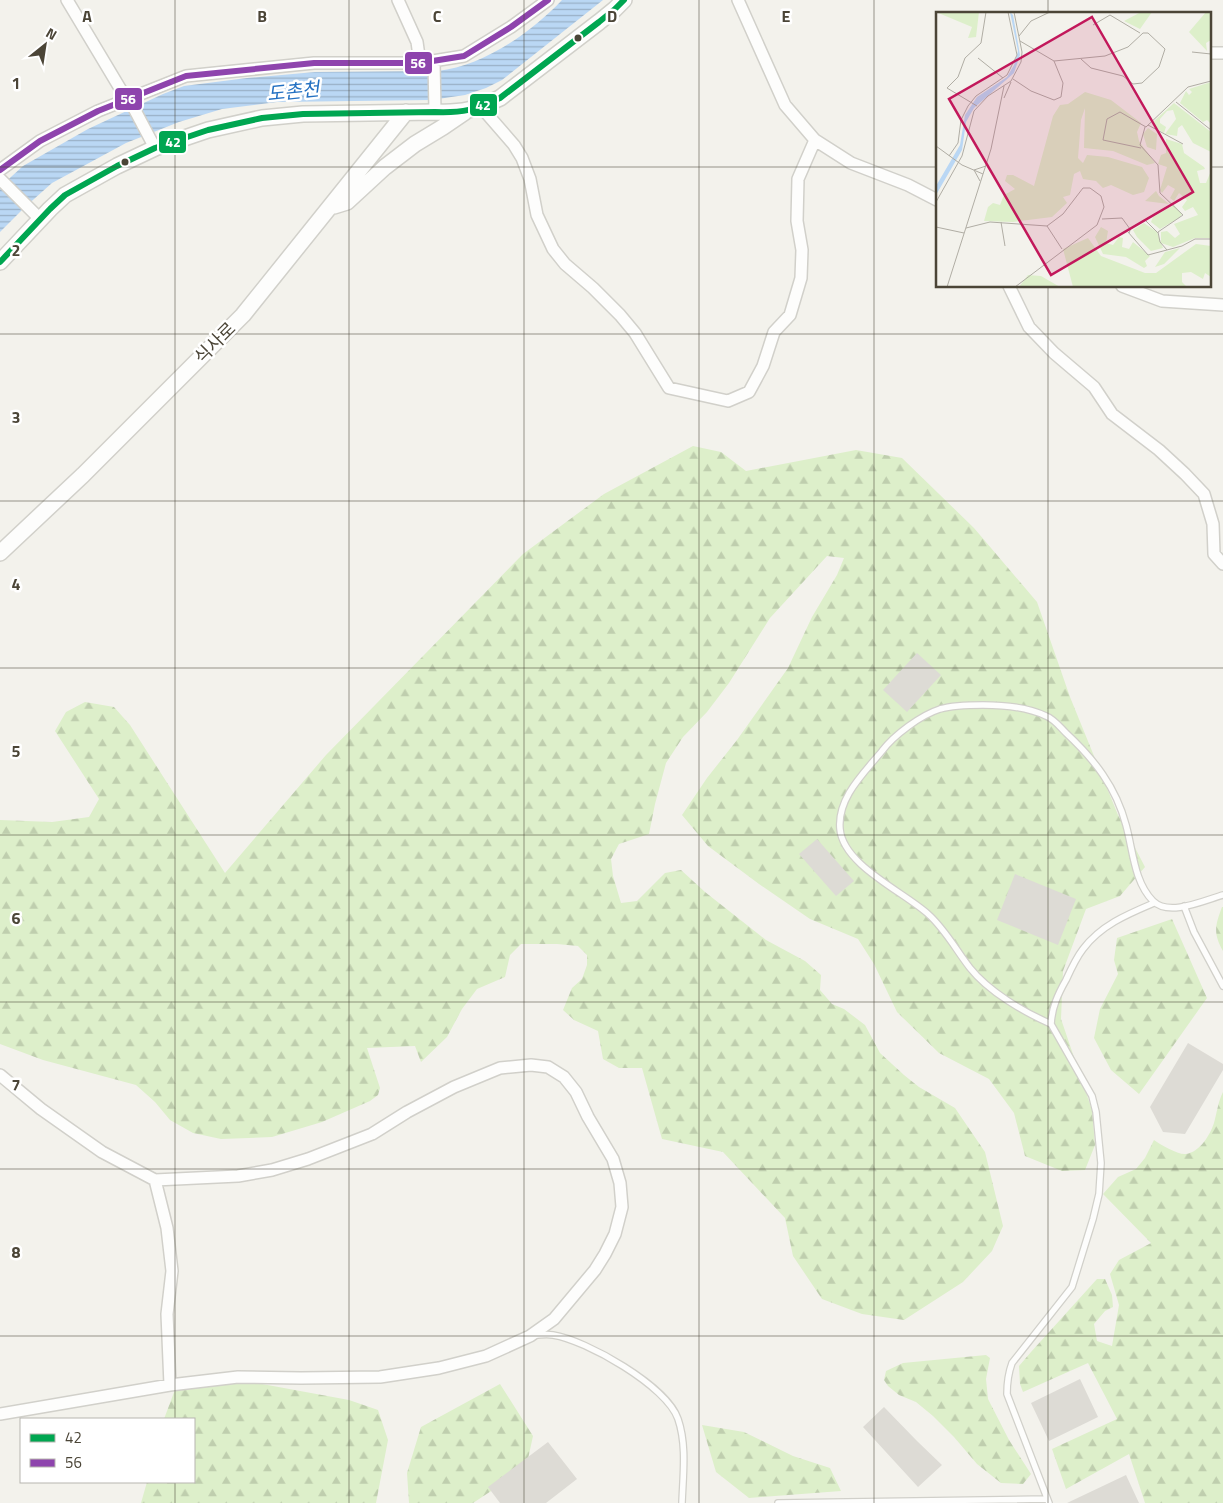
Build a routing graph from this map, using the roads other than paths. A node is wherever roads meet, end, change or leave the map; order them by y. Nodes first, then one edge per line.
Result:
1 (67, 0) edge
2 (398, 0) edge
3 (548, 0) edge
4 (624, 0) edge
5 (738, 0) edge
6 (1210, 52) edge
7 (1223, 53) edge
8 (420, 63) junction
9 (434, 64) junction
10 (131, 102) junction
11 (481, 106) junction
12 (434, 109) junction
13 (466, 111) junction
14 (406, 112) junction
15 (815, 140) junction
16 (153, 145) junction
17 (0, 177) edge
18 (936, 199) edge
19 (330, 208) junction
20 (37, 216) junction
21 (0, 262) edge
22 (1010, 288) edge
23 (1127, 288) edge
24 (1223, 305) edge
25 (0, 552) edge
26 (1223, 564) edge
27 (1223, 895) edge
28 (1154, 903) junction
29 (1184, 906) junction
30 (1223, 986) edge
31 (1051, 1024) junction
32 (0, 1075) edge
33 (156, 1180) junction
34 (530, 1336) junction
35 (170, 1385) junction
36 (0, 1414) edge
37 (1048, 1501) edge
38 (682, 1503) edge
39 (778, 1503) edge
40 (813, 1503) edge

1 - 10 street
2 - 8 street
3 - 9 street
4 - 11 street
5 - 15 street
6 - 7 street
8 - 9 street
8 - 10 street
9 - 12 street
10 - 16 street
10 - 17 street
11 - 13 street
11 - 15 street
12 - 13 street
12 - 14 street
13 - 19 street
14 - 16 street
14 - 19 street, 식사로
15 - 18 street
16 - 20 street
17 - 20 street
19 - 25 street, 식사로
20 - 21 street
22 - 26 street
23 - 24 street
27 - 29 lane
28 - 29 lane
28 - 31 lane
28 - 31 lane
29 - 30 lane
31 - 37 lane
32 - 33 street
33 - 34 street
33 - 35 street
34 - 35 street
34 - 38 lane
35 - 36 street
37 - 40 lane
39 - 40 lane

